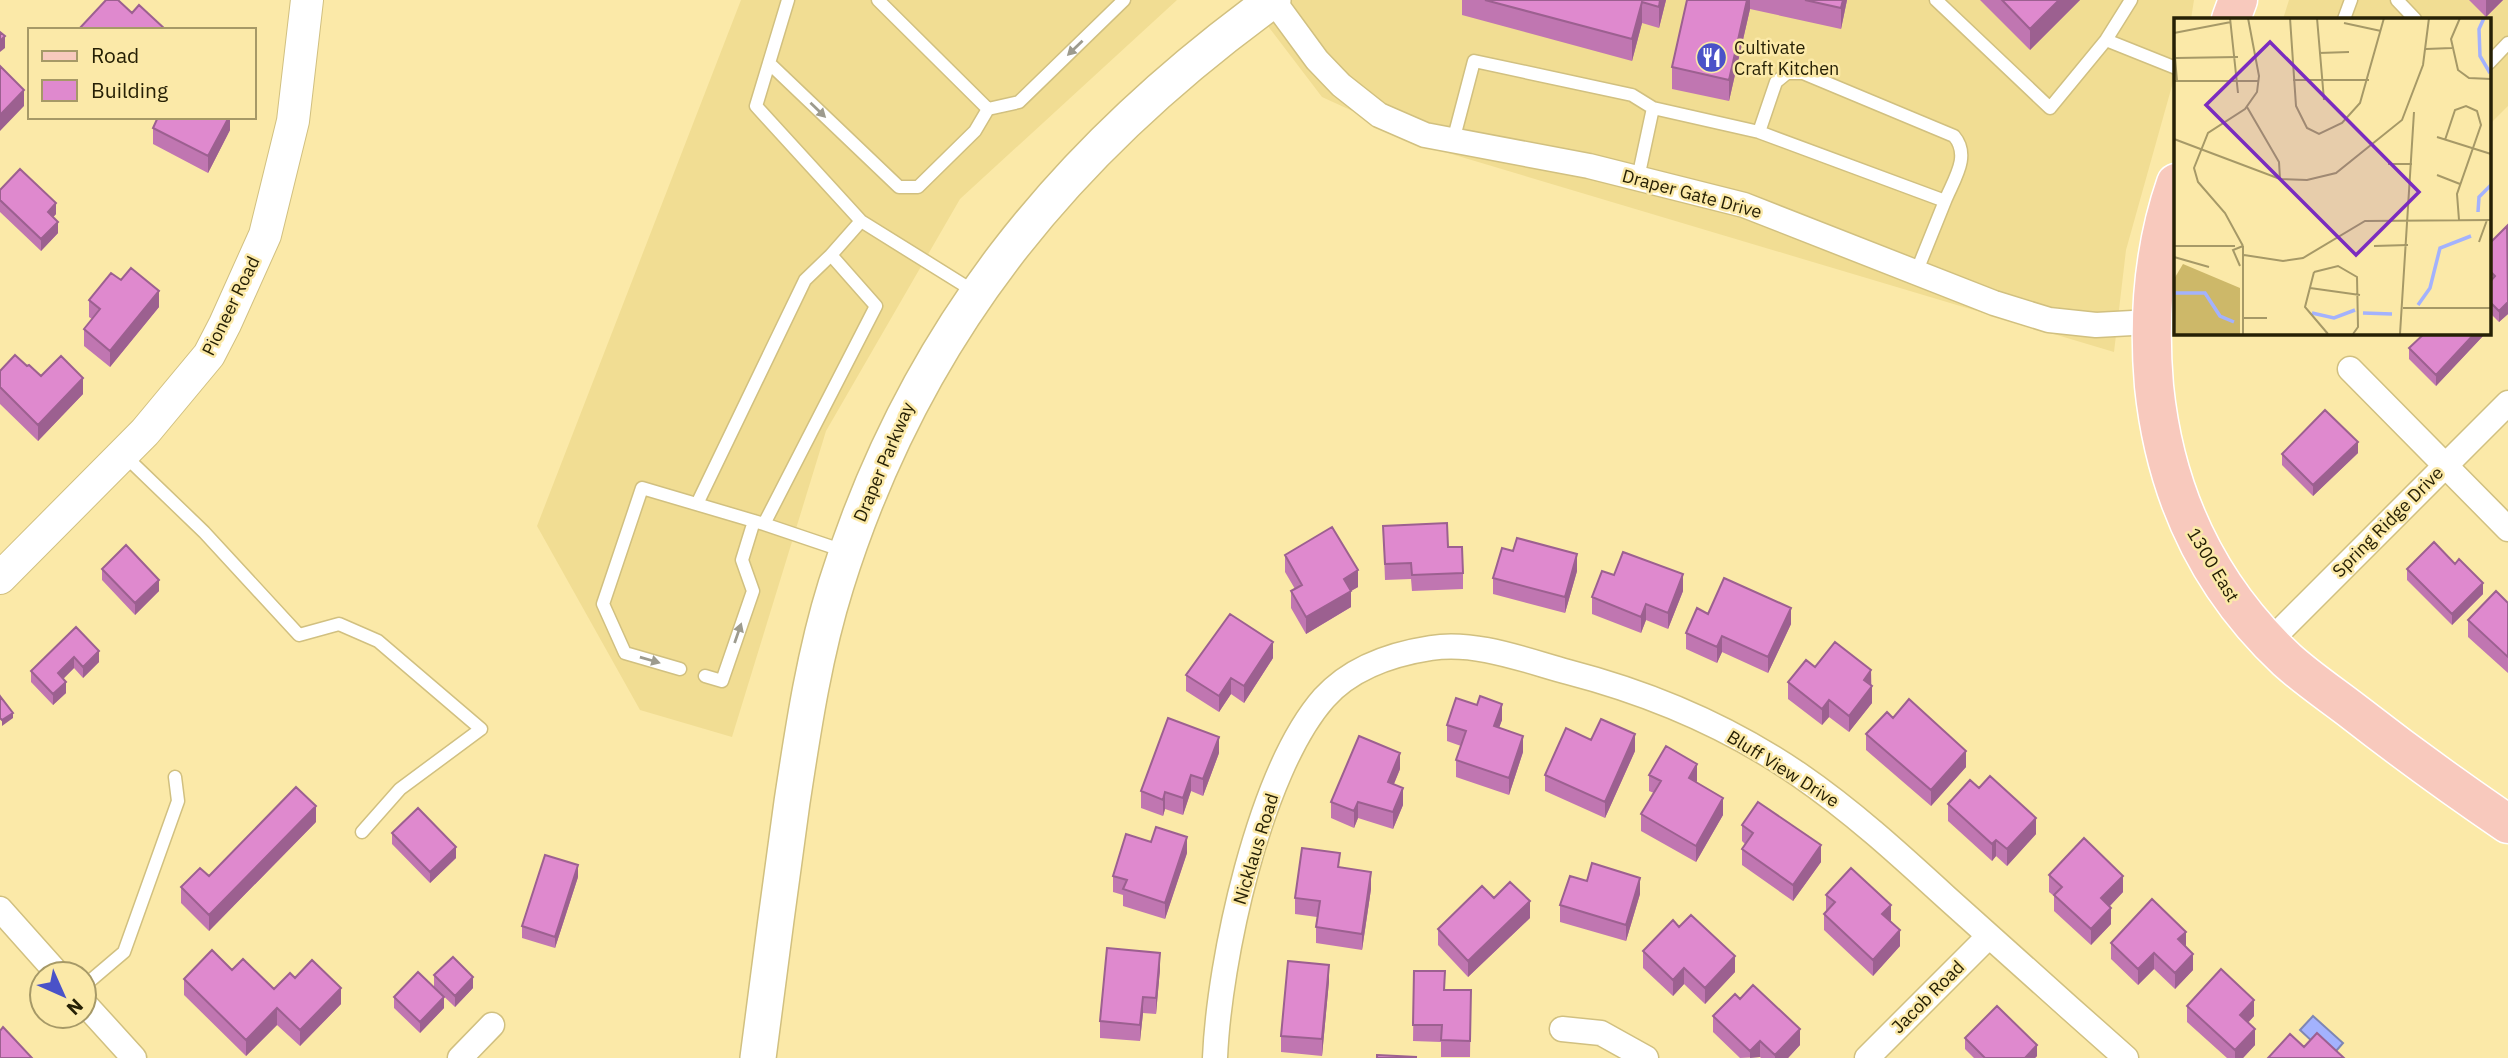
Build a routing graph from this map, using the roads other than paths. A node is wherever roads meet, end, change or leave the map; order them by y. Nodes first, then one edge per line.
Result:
1 (307, 0) edge
2 (788, 0) edge
3 (878, 0) edge
4 (1124, 0) edge
5 (1273, 0) edge
6 (1936, 0) edge
7 (2131, 0) edge
8 (2238, 0) edge
9 (2351, 0) edge
10 (2397, 0) edge
11 (2231, 18) edge
12 (2344, 18) edge
13 (2414, 18) edge
14 (2106, 40) junction
15 (2508, 43) edge
16 (2490, 62) edge
17 (769, 63) junction
18 (2174, 68) edge
19 (1653, 108) junction
20 (988, 109) junction
21 (1759, 132) junction
22 (1453, 141) junction
23 (1638, 178) junction
24 (2174, 187) edge
25 (1945, 201) junction
26 (861, 221) junction
27 (831, 255) junction
28 (1916, 273) junction
29 (975, 292) junction
30 (2151, 323) junction
31 (2350, 369) dead end
32 (2508, 403) edge
33 (123, 454) junction
34 (2445, 466) junction
35 (697, 504) junction
36 (759, 522) junction
37 (2508, 529) edge
38 (847, 552) junction
39 (0, 578) edge
40 (2269, 642) junction
41 (680, 669) dead end
42 (1362, 669) joint
43 (705, 676) dead end
44 (175, 777) dead end
45 (2508, 824) edge
46 (362, 832) dead end
47 (0, 909) edge
48 (1989, 936) junction
49 (46, 960) edge
50 (98, 974) edge
51 (98, 1018) edge
52 (492, 1025) dead end
53 (1562, 1029) dead end
54 (134, 1058) edge
55 (460, 1058) edge
56 (758, 1058) edge
57 (1215, 1058) edge
58 (1646, 1058) edge
59 (1867, 1058) edge
60 (2126, 1058) edge

1 - 33 street, Pioneer Road
2 - 17 lane
3 - 20 lane
4 -> 20 lane
5 - 22 street, Draper Gate Drive
5 - 29 main road, Draper Parkway
6 - 14 lane
7 - 14 lane
8 - 11 main road
9 - 12 lane
10 - 13 lane
14 - 18 lane
15 - 16 lane
17 -> 20 lane
17 - 26 lane
19 - 21 lane
19 - 22 lane
19 - 23 lane
21 - 25 lane
21 - 25 lane
22 - 23 street, Draper Gate Drive
23 - 28 street, Draper Gate Drive
24 - 30 main road, 1300 East
25 - 28 lane
26 - 27 lane
26 - 29 lane
27 - 35 lane
27 - 36 lane
28 - 30 street, Draper Gate Drive
29 - 38 main road, Draper Parkway
30 - 40 main road, 1300 East
31 - 34 street
32 - 34 street, Spring Ridge Drive
33 - 39 street, Pioneer Road
33 - 46 lane
34 - 37 street
34 - 40 street, Spring Ridge Drive
35 - 36 lane
35 -> 41 lane
36 - 38 lane
43 -> 36 lane
38 - 56 main road, Draper Parkway
40 - 45 main road, 1300 East
42 - 48 street, Bluff View Drive
42 - 57 street, Nicklaus Road
44 - 50 lane
47 - 49 street
48 - 59 street, Jacob Road
48 - 60 street, Bluff View Drive
51 - 54 street
52 - 55 street
53 - 58 street

